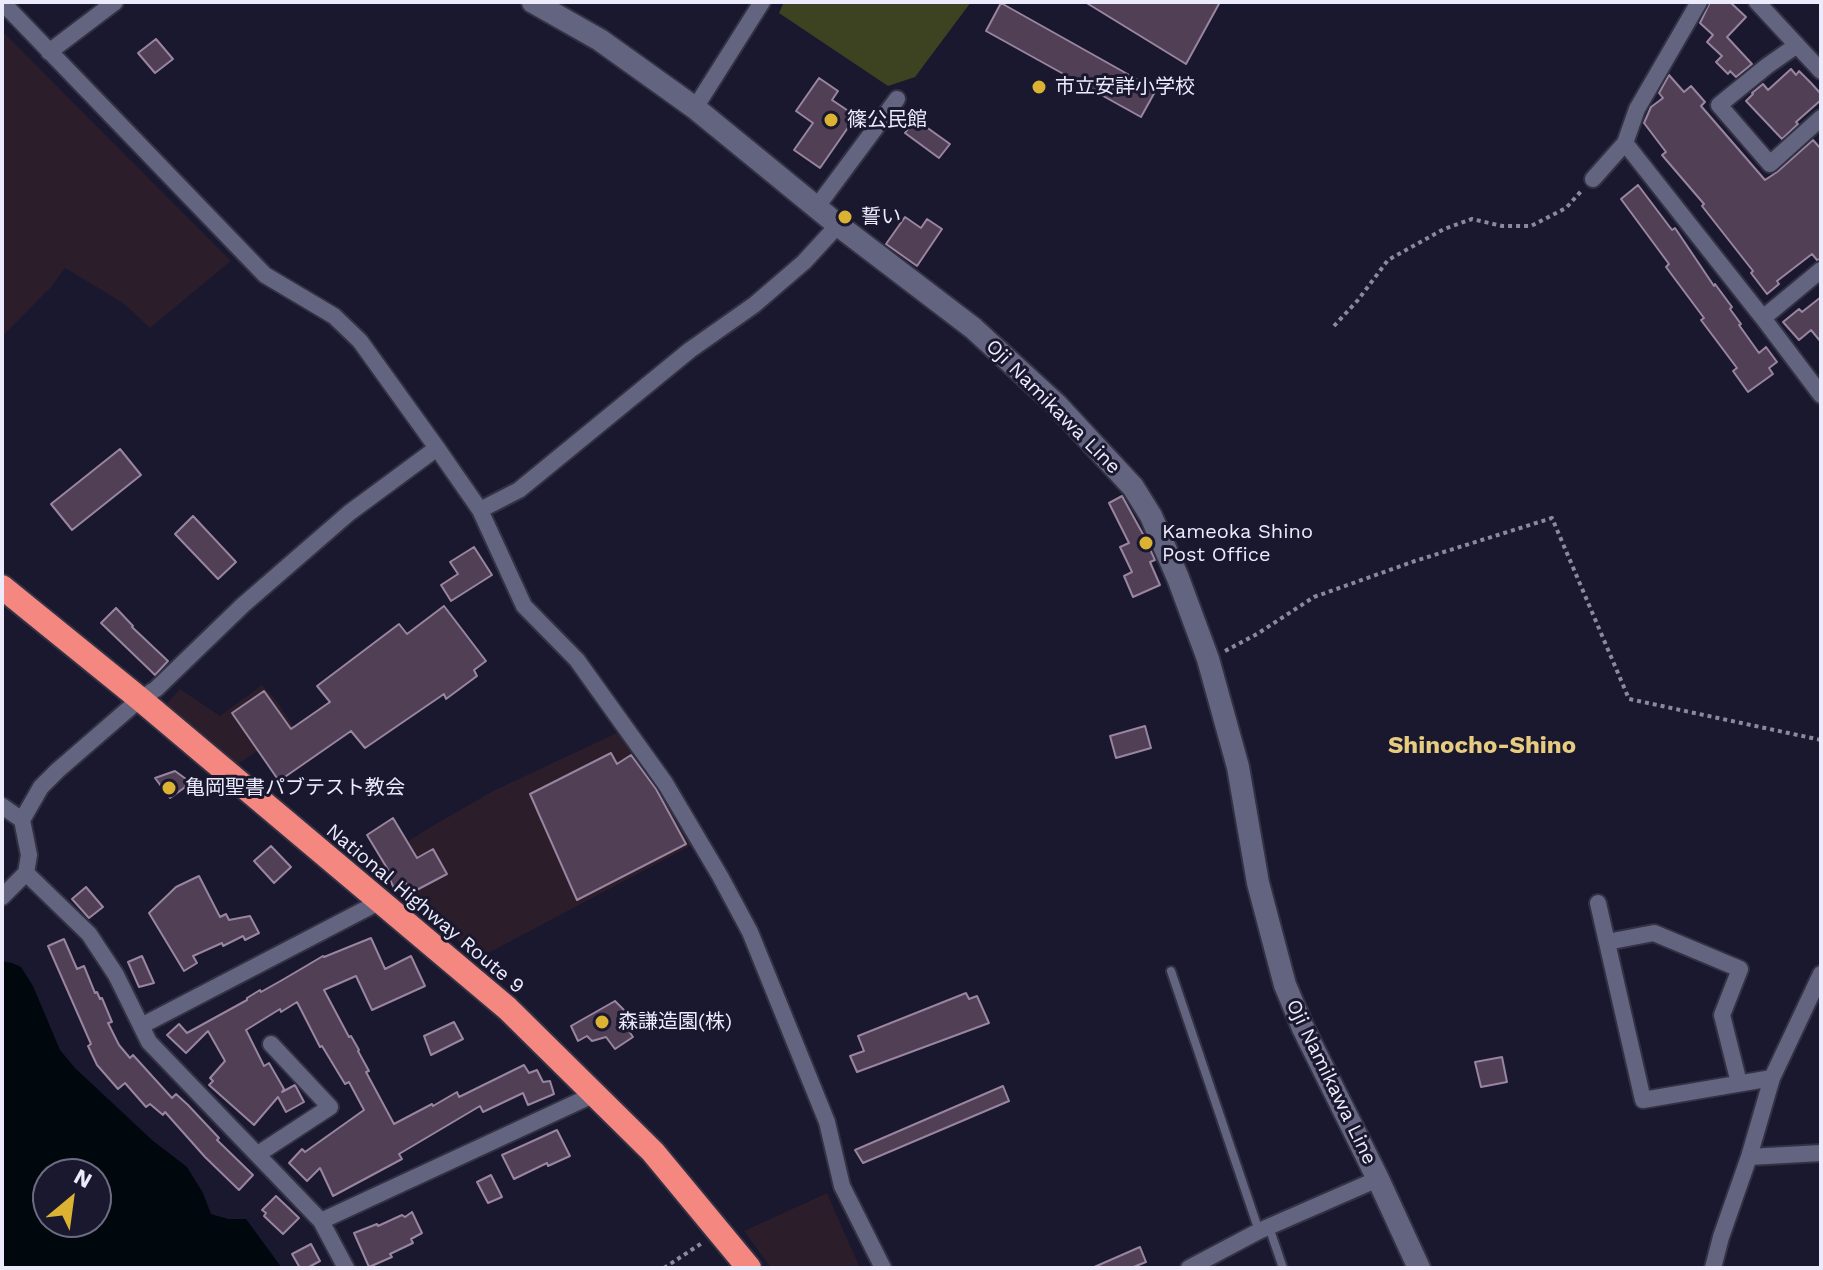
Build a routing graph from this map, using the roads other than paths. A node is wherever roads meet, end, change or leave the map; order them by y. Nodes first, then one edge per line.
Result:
1 (2, 2) edge
2 (115, 2) edge
3 (533, 2) edge
4 (762, 2) edge
5 (1699, 2) edge
6 (1757, 2) edge
7 (1797, 45) junction
8 (49, 52) junction
9 (1821, 71) edge
10 (897, 99) dead end
11 (695, 108) junction
12 (1821, 118) edge
13 (1625, 143) junction
14 (1593, 179) road end
15 (816, 208) junction
16 (838, 225) junction
17 (1821, 270) edge
18 (1763, 318) junction
19 (1821, 395) edge
20 (437, 448) junction
21 (480, 510) junction
22 (2, 588) edge
23 (140, 699) junction
24 (2, 806) edge
25 (22, 820) junction
26 (26, 873) junction
27 (2, 897) edge
28 (379, 902) junction
29 (1598, 903) dead end
30 (1607, 942) junction
31 (1171, 971) dead end
32 (1821, 974) edge
33 (141, 1026) junction
34 (271, 1044) dead end
35 (1772, 1078) junction
36 (1739, 1083) junction
37 (595, 1094) junction
38 (1821, 1153) edge
39 (258, 1154) junction
40 (1749, 1157) junction
41 (1378, 1179) junction
42 (321, 1221) junction
43 (1264, 1229) junction
44 (346, 1268) edge
45 (749, 1268) edge
46 (883, 1268) edge
47 (1189, 1268) edge
48 (1283, 1268) edge
49 (1419, 1268) edge
50 (1713, 1268) edge

1 - 8 street
2 - 8 street
3 - 11 main road, Oji Namikawa Line
4 - 11 street
5 - 13 street
6 - 7 street
7 - 9 street
7 - 12 street
8 - 20 street
10 - 15 street
11 - 15 main road, Oji Namikawa Line
13 - 14 street
13 - 18 street
15 - 16 main road, Oji Namikawa Line
16 - 21 street
16 - 41 main road, Oji Namikawa Line
17 - 18 street
18 - 19 street
20 - 21 street
20 - 23 street
21 - 46 street
22 - 23 highway, National Highway Route 9
23 - 25 street
23 - 28 highway, National Highway Route 9
24 - 25 street
25 - 26 street
26 - 27 street
26 - 33 street
28 - 33 street
28 - 37 highway, National Highway Route 9
29 - 30 street
30 - 36 street
30 - 36 street
31 - 43 lane
32 - 35 street
33 - 39 street
34 - 39 street
35 - 36 street
35 - 40 street
37 - 42 street
37 - 45 highway, National Highway Route 9
38 - 40 street
39 - 42 street
40 - 50 street
41 - 43 street
41 - 49 main road, Oji Namikawa Line
42 - 44 street
43 - 47 street
43 - 48 lane

